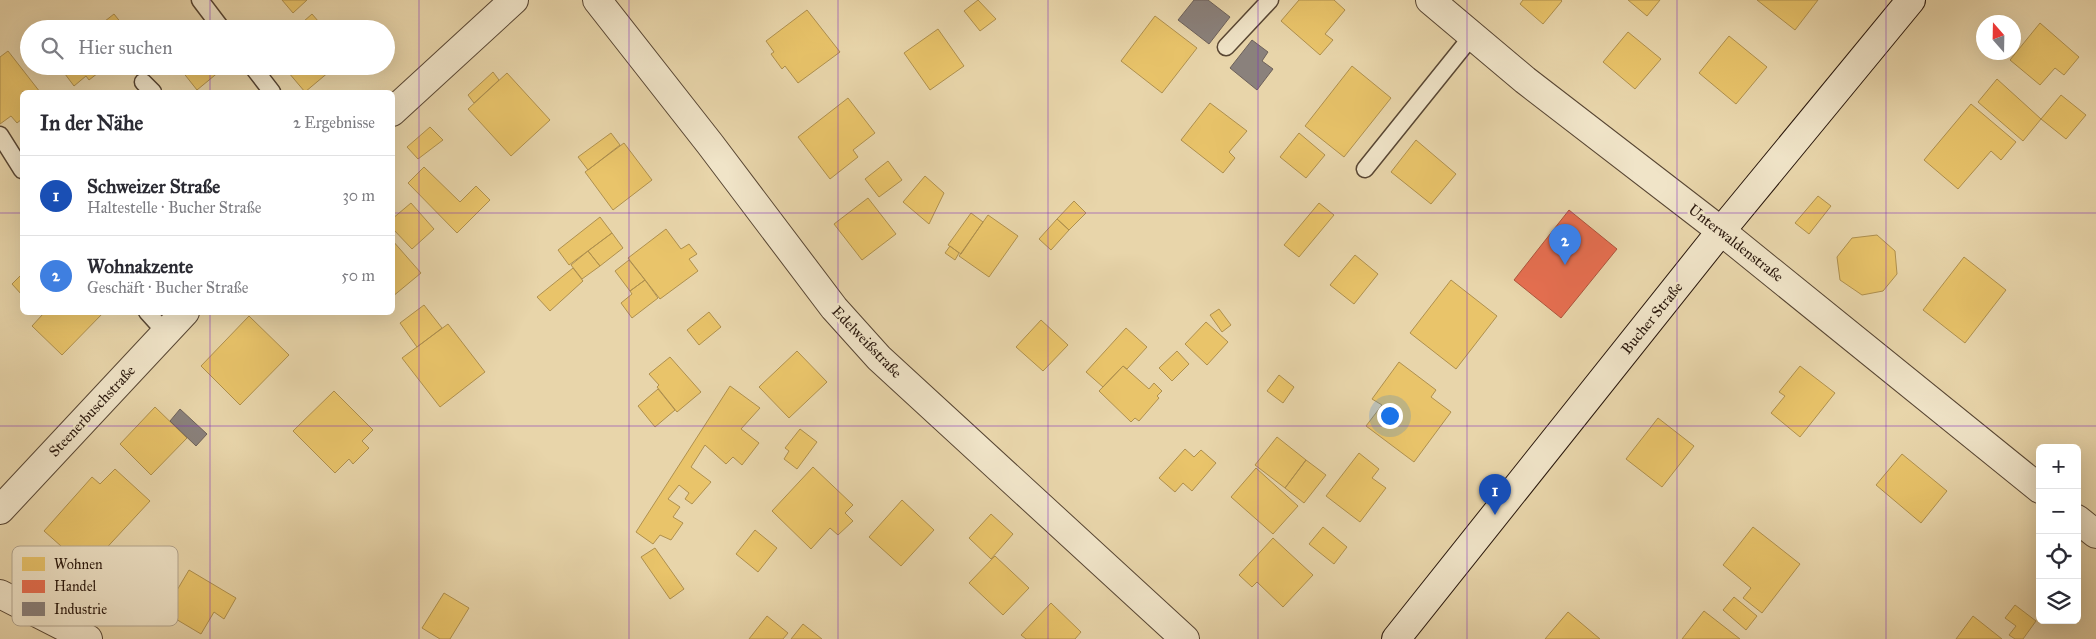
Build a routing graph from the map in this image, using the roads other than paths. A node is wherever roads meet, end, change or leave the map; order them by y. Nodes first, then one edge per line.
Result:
1 (200, 0) edge
2 (514, 0) edge
3 (598, 0) edge
4 (1270, 0) edge
5 (1430, 0) edge
6 (1911, 0) edge
7 (215, 20) edge
8 (1472, 36) junction
9 (1226, 46) dead end
10 (259, 75) edge
11 (270, 90) edge
12 (395, 109) edge
13 (0, 135) edge
14 (20, 167) edge
15 (1365, 169) dead end
16 (1721, 231) junction
17 (150, 315) edge
18 (182, 315) edge
19 (166, 333) junction
20 (2036, 485) edge
21 (0, 510) edge
22 (2081, 522) edge
23 (2096, 534) edge
24 (0, 594) edge
25 (12, 600) edge
26 (63, 626) edge
27 (88, 639) edge
28 (1185, 639) edge
29 (1396, 639) edge

1 - 7 lane
2 - 12 street
3 - 28 street, Edelweißstraße
4 - 9 lane
5 - 8 street, Unterwaldenstraße
6 - 16 street, Bucher Straße
8 - 15 lane
8 - 16 street, Unterwaldenstraße
10 - 11 lane
13 - 14 lane
16 - 20 street, Unterwaldenstraße
16 - 29 street, Bucher Straße
17 - 19 lane
18 - 19 street, Steenerbuschstraße
19 - 21 street, Steenerbuschstraße
22 - 23 street
24 - 25 street
26 - 27 street

